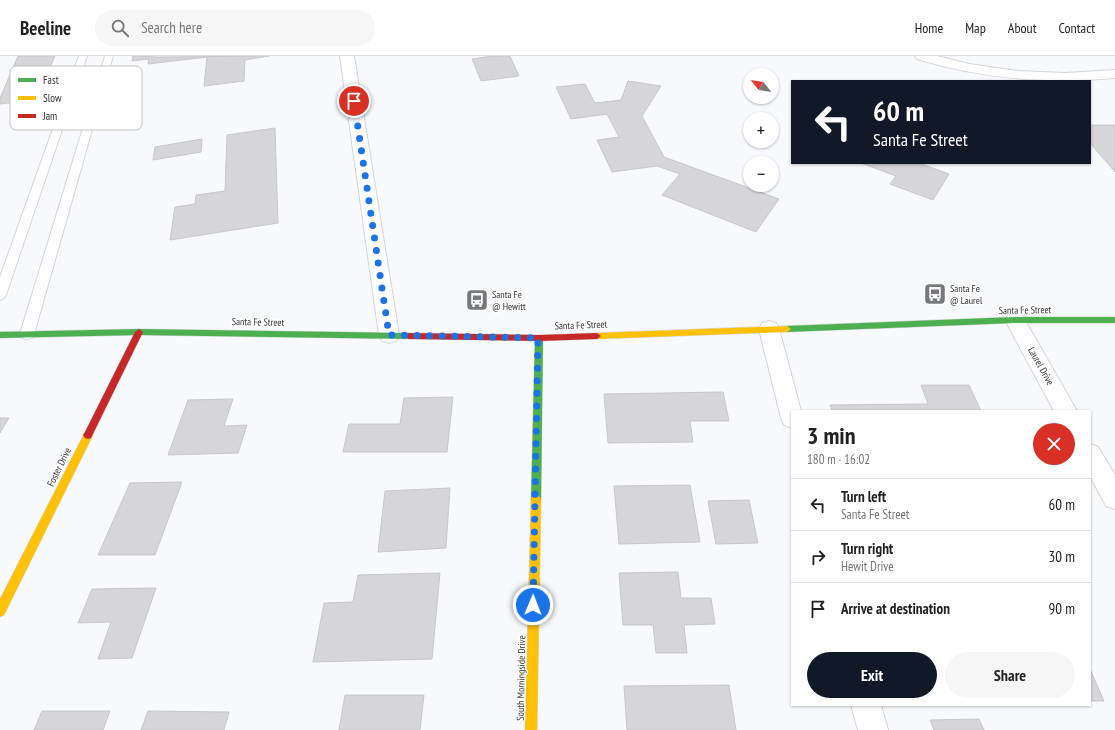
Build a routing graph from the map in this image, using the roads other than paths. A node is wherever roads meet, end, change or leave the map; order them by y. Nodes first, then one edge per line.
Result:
1 (83, 56) edge
2 (109, 56) edge
3 (347, 56) edge
4 (922, 56) edge
5 (80, 66) edge
6 (106, 66) edge
7 (1115, 74) edge
8 (57, 130) edge
9 (87, 130) edge
10 (0, 295) edge
11 (1016, 320) junction
12 (1115, 320) edge
13 (768, 328) junction
14 (139, 332) junction
15 (27, 334) junction
16 (0, 335) edge
17 (389, 335) junction
18 (538, 338) junction
19 (1065, 410) edge
20 (791, 414) edge
21 (1091, 456) edge
22 (1115, 498) edge
23 (0, 611) edge
24 (866, 706) edge
25 (530, 730) edge
26 (873, 730) edge

1 - 5 lane
2 - 6 lane
3 - 17 street
4 - 7 street
8 - 10 lane
9 - 15 lane
11 - 12 main road, Santa Fe Street
11 - 13 main road, Santa Fe Street
11 - 19 street, Laurel Drive
13 - 18 main road, Santa Fe Street
13 - 20 street
14 - 15 main road, Santa Fe Street
14 - 17 main road, Santa Fe Street
14 - 23 main road, Foster Drive
15 - 16 main road, Santa Fe Street
17 - 18 main road, Santa Fe Street
18 - 25 main road, South Morningside Drive
21 - 22 street
24 - 26 street

